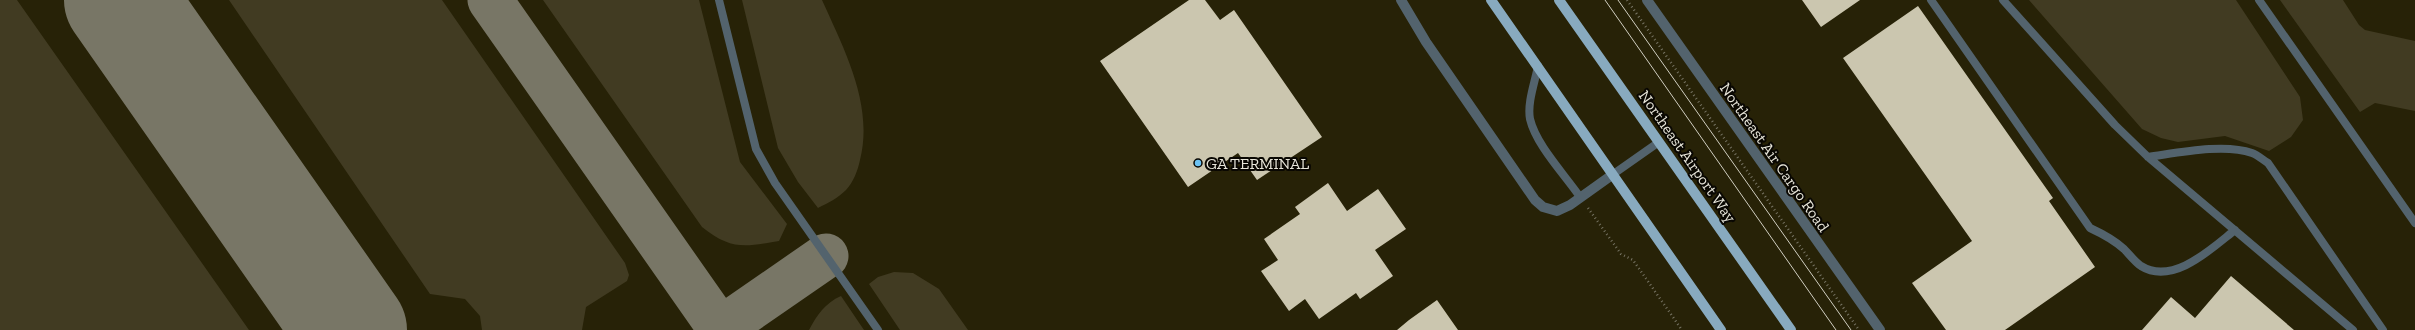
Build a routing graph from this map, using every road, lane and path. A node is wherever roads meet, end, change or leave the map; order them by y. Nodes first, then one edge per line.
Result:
1 (719, 0) edge
2 (1401, 0) edge
3 (1490, 0) edge
4 (1559, 0) edge
5 (1627, 0) edge
6 (1648, 0) edge
7 (1931, 0) edge
8 (2003, 0) edge
9 (2259, 0) edge
10 (1538, 66) junction
11 (1659, 142) junction
12 (2148, 157) junction
13 (1612, 175) junction
14 (1580, 197) junction
15 (1592, 215) dead end
16 (2415, 224) edge
17 (2235, 230) junction
18 (878, 330) edge
19 (1682, 330) edge
20 (1721, 330) edge
21 (1791, 330) edge
22 (1859, 330) edge
23 (1880, 330) edge
24 (2353, 330) edge
25 (2383, 330) edge

1 - 18 lane
2 - 14 street
3 - 10 main road
4 - 11 main road, Northeast Airport Way
5 - 22 path
6 - 23 street, Northeast Air Cargo Road
7 - 17 lane
8 - 12 lane
9 - 16 lane
10 - 13 main road
10 - 14 lane
11 - 13 lane
11 - 21 main road, Northeast Airport Way
12 - 17 lane
12 - 25 lane
13 - 14 street
13 - 20 main road
15 - 19 path
17 - 24 lane

